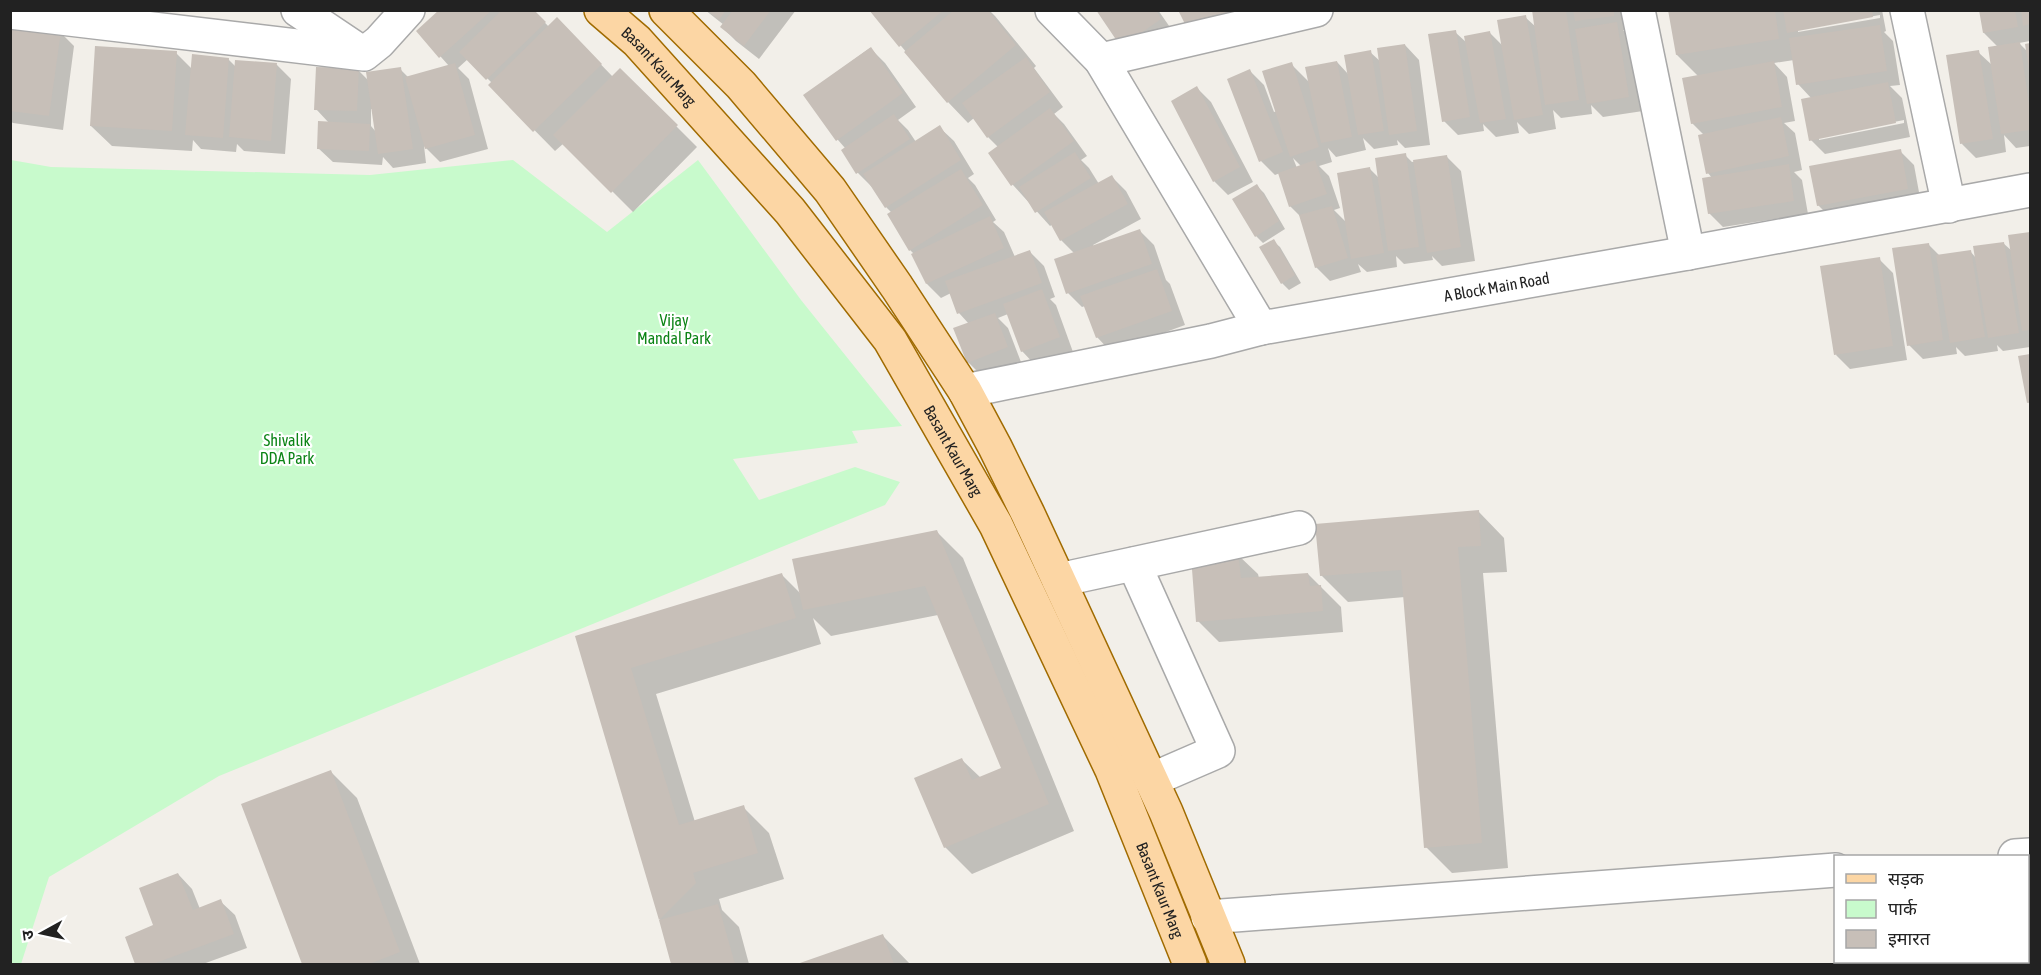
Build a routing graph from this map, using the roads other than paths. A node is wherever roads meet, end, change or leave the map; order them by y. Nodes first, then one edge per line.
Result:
1 (298, 10) edge
2 (408, 10) edge
3 (601, 10) edge
4 (666, 10) edge
5 (1052, 10) edge
6 (1316, 10) edge
7 (1638, 10) edge
8 (1907, 10) edge
9 (10, 12) edge
10 (364, 54) junction
11 (1101, 60) junction
12 (2031, 190) edge
13 (1949, 206) junction
14 (1688, 253) junction
15 (1260, 328) junction
16 (965, 391) junction
17 (1299, 528) dead end
18 (1134, 564) junction
19 (1059, 580) junction
20 (1151, 780) junction
21 (1834, 870) edge
22 (1208, 917) junction
23 (1190, 964) edge
24 (1228, 964) edge

1 - 10 street
2 - 10 street
3 - 23 main road, Basant Kaur Marg
4 - 16 main road
5 - 11 street
6 - 11 street
7 - 14 street
8 - 13 street
9 - 10 street
11 - 15 street
12 - 13 street, A Block Main Road
13 - 14 street, A Block Main Road
14 - 15 street, A Block Main Road
15 - 16 street, A Block Main Road
16 - 19 main road
17 - 18 street
18 - 19 street
18 - 20 street
19 - 20 main road
20 - 22 main road
21 - 22 street
22 - 24 main road

